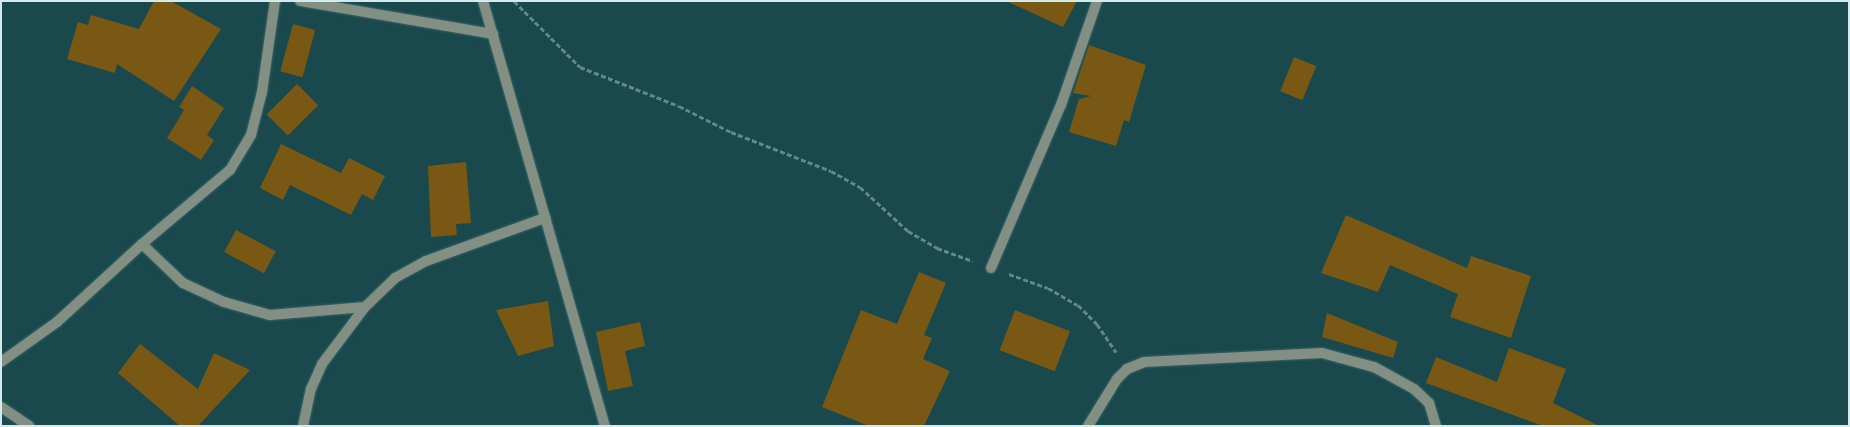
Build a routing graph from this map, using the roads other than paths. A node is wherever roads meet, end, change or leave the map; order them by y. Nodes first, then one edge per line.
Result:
1 (275, 1) edge
2 (300, 1) edge
3 (484, 1) edge
4 (1097, 1) edge
5 (493, 34) junction
6 (546, 218) junction
7 (142, 244) junction
8 (991, 268) road end
9 (365, 307) junction
10 (1, 362) edge
11 (1, 407) edge
12 (29, 426) edge
13 (303, 426) edge
14 (605, 426) edge
15 (1088, 426) edge
16 (1436, 426) edge

1 - 7 street
2 - 5 street
3 - 5 street
4 - 8 street
5 - 6 street
6 - 9 street
6 - 14 street
7 - 9 street
7 - 10 street
9 - 13 street
11 - 12 street
15 - 16 street

